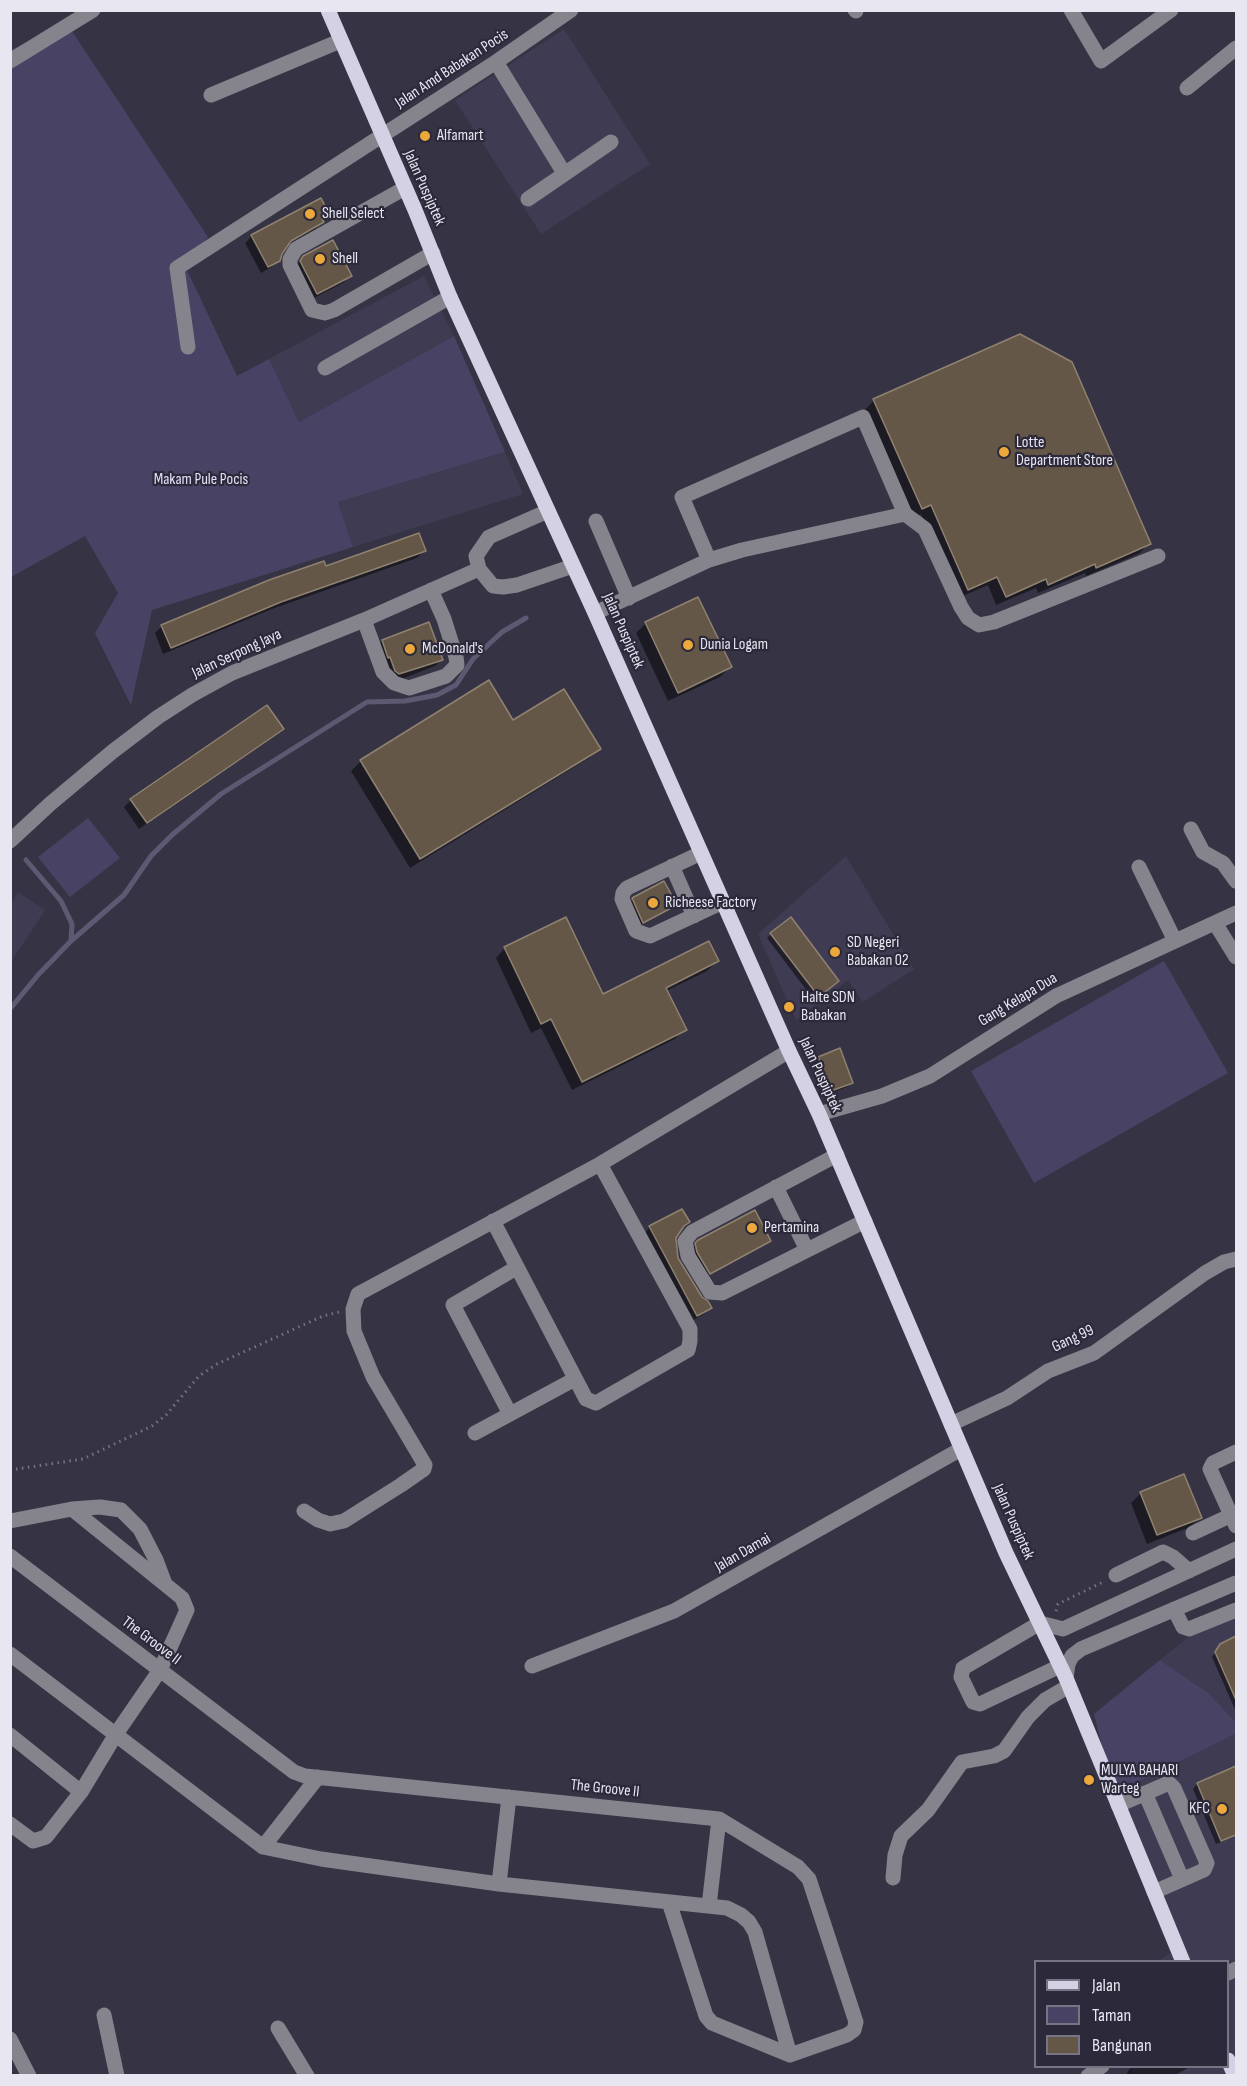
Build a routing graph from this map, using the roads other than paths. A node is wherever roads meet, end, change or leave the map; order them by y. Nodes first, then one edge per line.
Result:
1 (93, 10) edge
2 (328, 10) edge
3 (571, 10) edge
4 (1071, 10) edge
5 (1171, 10) edge
6 (340, 41) junction
7 (1236, 48) edge
8 (10, 61) edge
9 (496, 63) junction
10 (1187, 88) dead end
11 (212, 95) dead end
12 (382, 136) junction
13 (611, 142) dead end
14 (564, 173) junction
15 (405, 188) junction
16 (528, 199) dead end
17 (433, 253) junction
18 (450, 297) junction
19 (188, 347) dead end
20 (325, 368) dead end
21 (548, 512) junction
22 (905, 514) junction
23 (596, 521) dead end
24 (1158, 556) dead end
25 (709, 560) junction
26 (573, 566) junction
27 (480, 569) junction
28 (431, 590) junction
29 (629, 598) junction
30 (595, 614) junction
31 (364, 620) junction
32 (1191, 829) dead end
33 (10, 841) edge
34 (701, 853) junction
35 (672, 866) junction
36 (1138, 867) dead end
37 (1236, 881) edge
38 (723, 902) junction
39 (1236, 913) edge
40 (694, 916) junction
41 (1215, 923) junction
42 (1175, 942) junction
43 (1236, 957) edge
44 (789, 1051) junction
45 (819, 1113) junction
46 (837, 1155) junction
47 (600, 1164) junction
48 (776, 1187) junction
49 (493, 1221) junction
50 (865, 1221) junction
51 (807, 1250) junction
52 (1236, 1259) edge
53 (516, 1268) junction
54 (575, 1379) junction
55 (510, 1414) junction
56 (951, 1425) junction
57 (475, 1433) dead end
58 (961, 1449) junction
59 (1236, 1452) edge
60 (72, 1509) junction
61 (304, 1511) dead end
62 (1235, 1518) edge
63 (10, 1521) edge
64 (1193, 1533) dead end
65 (1236, 1549) edge
66 (10, 1556) edge
67 (1189, 1571) junction
68 (1116, 1575) road end
69 (1236, 1583) edge
70 (165, 1584) junction
71 (1174, 1609) junction
72 (1236, 1610) edge
73 (1040, 1623) junction
74 (10, 1654) edge
75 (532, 1666) dead end
76 (160, 1670) junction
77 (1065, 1677) junction
78 (116, 1734) junction
79 (10, 1735) edge
80 (318, 1777) junction
81 (81, 1792) junction
82 (1145, 1793) junction
83 (509, 1797) junction
84 (1118, 1805) junction
85 (719, 1819) junction
86 (10, 1824) edge
87 (263, 1847) junction
88 (893, 1878) dead end
89 (1182, 1879) junction
90 (499, 1884) junction
91 (1154, 1892) junction
92 (669, 1902) junction
93 (709, 1906) junction
94 (1182, 1960) edge
95 (104, 2015) dead end
96 (278, 2028) dead end
97 (10, 2039) edge
98 (790, 2055) junction
99 (29, 2076) edge
100 (117, 2076) edge
101 (307, 2076) edge

1 - 8 street
2 - 6 main road, Jalan Puspiptek
3 - 9 street, Jalan Amd Babakan Pocis
4 - 5 street
6 - 11 street
6 - 12 main road, Jalan Puspiptek
7 - 10 street
9 - 12 street, Jalan Amd Babakan Pocis
9 - 14 street
12 - 15 main road, Jalan Puspiptek
12 - 19 street, Jalan Amd Babakan Pocis
13 - 14 street
14 - 16 street
15 - 17 main road, Jalan Puspiptek
15 - 17 street
17 - 18 main road, Jalan Puspiptek
18 - 20 street
18 - 21 main road, Jalan Puspiptek
21 - 26 main road, Jalan Puspiptek
21 - 27 street
22 - 24 street
22 - 25 street
22 - 25 street
23 - 29 street
25 - 29 street
26 - 27 street
26 - 30 main road, Jalan Puspiptek
27 - 28 street, Jalan Serpong Jaya
28 - 31 street, Jalan Serpong Jaya
28 - 31 street
29 - 30 street
30 - 34 main road, Jalan Puspiptek
31 - 33 street, Jalan Serpong Jaya
32 - 37 street
34 - 35 street
34 - 38 main road, Jalan Puspiptek
35 - 40 street
35 - 40 street
36 - 42 street
38 - 40 street
38 - 44 main road, Jalan Puspiptek
39 - 41 street, Gang Kelapa Dua
41 - 42 street, Gang Kelapa Dua
41 - 43 street
42 - 45 street, Gang Kelapa Dua
44 - 45 main road, Jalan Puspiptek
44 - 47 street
45 - 46 main road, Jalan Puspiptek
46 - 48 street
46 - 50 main road, Jalan Puspiptek
47 - 49 street
47 - 54 street
48 - 51 street
48 - 51 street
49 - 53 street
49 - 61 street
50 - 51 street
50 - 56 main road, Jalan Puspiptek
52 - 56 street, Gang 99
53 - 54 street
53 - 55 street
54 - 55 street
55 - 57 street
56 - 58 main road, Jalan Puspiptek
58 - 73 main road, Jalan Puspiptek
58 - 75 street, Jalan Damai
59 - 62 street
60 - 63 street
60 - 70 street
60 - 70 street
62 - 64 street
65 - 67 street
66 - 76 street, The Groove II
67 - 68 street
67 - 73 street
69 - 71 street
70 - 76 street
71 - 72 street
71 - 77 street
73 - 77 main road, Jalan Puspiptek
73 - 77 street
74 - 78 street
76 - 78 street
76 - 80 street, The Groove II
77 - 84 main road, Jalan Puspiptek
77 - 88 street
78 - 81 street
78 - 87 street
79 - 81 street
80 - 83 street, The Groove II
80 - 87 street
81 - 86 street
82 - 84 street
82 - 89 street
82 - 89 street
83 - 85 street, The Groove II
83 - 90 street
84 - 91 main road, Jalan Puspiptek
85 - 93 street
85 - 98 street, The Groove II
87 - 90 street
89 - 91 street
90 - 92 street
91 - 94 main road, Jalan Puspiptek
92 - 93 street
92 - 98 street
93 - 98 street
95 - 100 street
96 - 101 street
97 - 99 street

